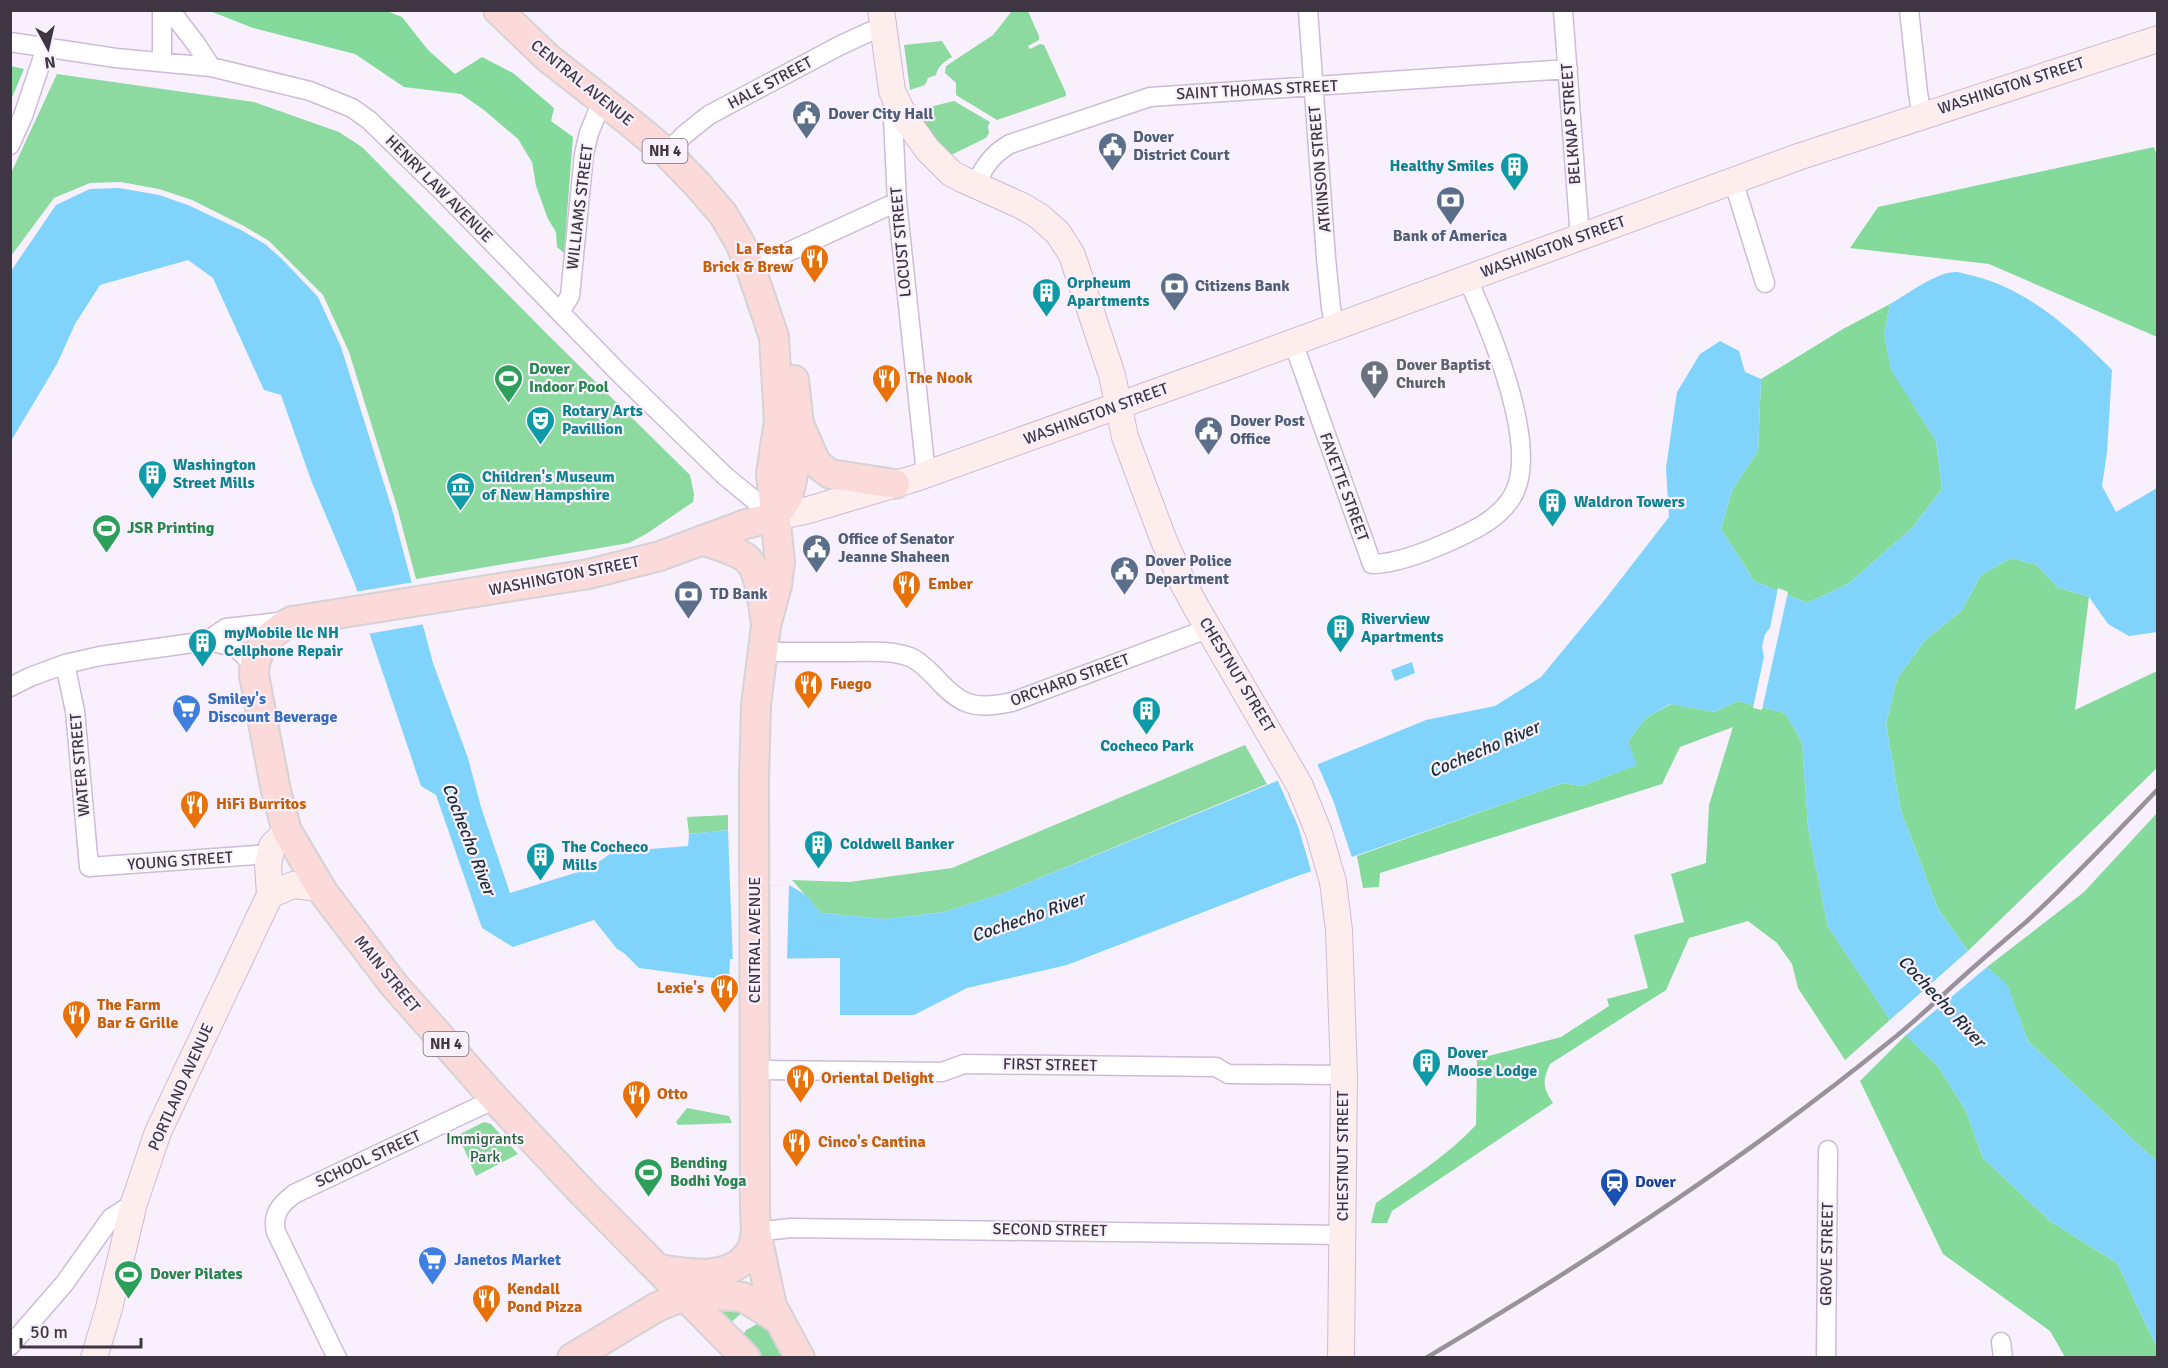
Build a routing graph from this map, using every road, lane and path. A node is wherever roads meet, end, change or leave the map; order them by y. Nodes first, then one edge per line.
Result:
1 (162, 10) edge
2 (170, 10) edge
3 (498, 10) edge
4 (1308, 10) edge
5 (1563, 10) edge
6 (1910, 10) edge
7 (882, 20) edge
8 (2157, 39) edge
9 (10, 42) edge
10 (46, 48) junction
11 (162, 62) junction
12 (211, 67) junction
13 (1568, 69) junction
14 (1313, 86) junction
15 (892, 91) junction
16 (602, 101) junction
17 (1922, 116) junction
18 (10, 144) edge
19 (667, 153) junction
20 (1733, 180) junction
21 (975, 185) junction
22 (897, 202) junction
23 (1580, 238) junction
24 (751, 269) junction
25 (1467, 278) junction
26 (1765, 283) dead end
27 (560, 312) junction
28 (1335, 327) junction
29 (774, 338) junction
30 (1293, 342) junction
31 (1119, 406) junction
32 (799, 424) junction
33 (926, 474) junction
34 (895, 484) junction
35 (774, 517) junction
36 (702, 540) junction
37 (291, 621) junction
38 (1210, 628) junction
39 (764, 639) junction
40 (207, 641) junction
41 (65, 664) junction
42 (254, 665) junction
43 (10, 687) edge
44 (287, 831) junction
45 (270, 854) junction
46 (89, 867) joint
47 (320, 888) junction
48 (270, 895) junction
49 (755, 1070) junction
50 (1344, 1075) junction
51 (495, 1099) junction
52 (1828, 1150) dead end
53 (134, 1203) junction
54 (756, 1232) junction
55 (1343, 1234) junction
56 (659, 1269) junction
57 (686, 1295) junction
58 (768, 1312) junction
59 (10, 1346) edge
60 (738, 1349) edge
61 (94, 1358) edge
62 (337, 1358) edge
63 (572, 1358) edge
64 (800, 1358) edge
65 (1341, 1358) edge
66 (1826, 1358) edge

1 - 11 street
2 - 12 street
3 - 16 main road, CENTRAL AVENUE / NH 4
4 - 14 street, ATKINSON STREET
5 - 13 street, BELKNAP STREET
6 - 17 street
7 - 15 street, LOCUST STREET
7 - 19 street, HALE STREET
8 - 17 street, WASHINGTON STREET
9 - 10 street, HENRY LAW AVENUE
10 - 11 street, HENRY LAW AVENUE
10 - 18 street
11 - 12 street, HENRY LAW AVENUE
12 - 27 street, HENRY LAW AVENUE
13 - 14 street, SAINT THOMAS STREET
13 - 23 street, BELKNAP STREET
14 - 21 street, SAINT THOMAS STREET
14 - 28 street, ATKINSON STREET
15 - 21 street, CHESTNUT STREET
15 - 22 street, LOCUST STREET
16 - 19 main road, CENTRAL AVENUE / NH 4
16 - 27 street, WILLIAMS STREET
17 - 20 street, WASHINGTON STREET
19 - 24 main road, CENTRAL AVENUE / NH 4
20 - 23 street, WASHINGTON STREET
20 - 26 street
21 - 31 street, CHESTNUT STREET
22 - 24 street
22 - 33 street, LOCUST STREET
23 - 25 street, WASHINGTON STREET
24 - 29 main road, CENTRAL AVENUE / NH 4
25 - 28 street, WASHINGTON STREET
25 - 30 street, FAYETTE STREET
27 - 35 street, HENRY LAW AVENUE
28 - 30 street, WASHINGTON STREET
29 - 32 main road, CENTRAL AVENUE / NH 4
29 - 35 main road, CENTRAL AVENUE / NH 4
30 - 31 street, WASHINGTON STREET
31 - 33 street, WASHINGTON STREET
31 - 38 street, CHESTNUT STREET
32 - 34 main road
32 - 35 main road, CENTRAL AVENUE / NH 4
33 - 34 street, WASHINGTON STREET
34 - 35 street, WASHINGTON STREET
35 - 36 main road, WASHINGTON STREET
35 - 39 main road, CENTRAL AVENUE / NH 4
36 - 37 main road, WASHINGTON STREET
36 - 39 main road
37 - 40 street, WASHINGTON STREET
37 - 42 main road
38 - 39 street, ORCHARD STREET
38 - 50 street, CHESTNUT STREET
39 - 49 main road, CENTRAL AVENUE / NH 4
40 - 41 street, WASHINGTON STREET
40 - 42 street
41 - 43 street, WASHINGTON STREET
41 - 46 street, WATER STREET
42 - 44 main road, MAIN STREET / NH 4
44 - 45 street
44 - 47 main road, MAIN STREET / NH 4
45 - 46 street, YOUNG STREET
45 - 48 street, PORTLAND AVENUE
47 - 48 street
47 - 51 main road, MAIN STREET / NH 4
48 - 53 street, PORTLAND AVENUE
49 - 50 street, FIRST STREET
49 - 54 main road, CENTRAL AVENUE / NH 4
50 - 55 street, CHESTNUT STREET
51 - 56 main road, MAIN STREET / NH 4
51 - 62 street, SCHOOL STREET
52 - 66 street, GROVE STREET
53 - 59 street
53 - 61 street, PORTLAND AVENUE
54 - 55 street, SECOND STREET
54 - 56 main road
54 - 58 main road, CENTRAL AVENUE / NH 4
55 - 65 street, CHESTNUT STREET
56 - 57 main road, MAIN STREET / NH 4
57 - 58 main road
57 - 60 main road, MAIN STREET
57 - 63 main road
58 - 60 main road
58 - 64 main road, CENTRAL AVENUE / NH 4

